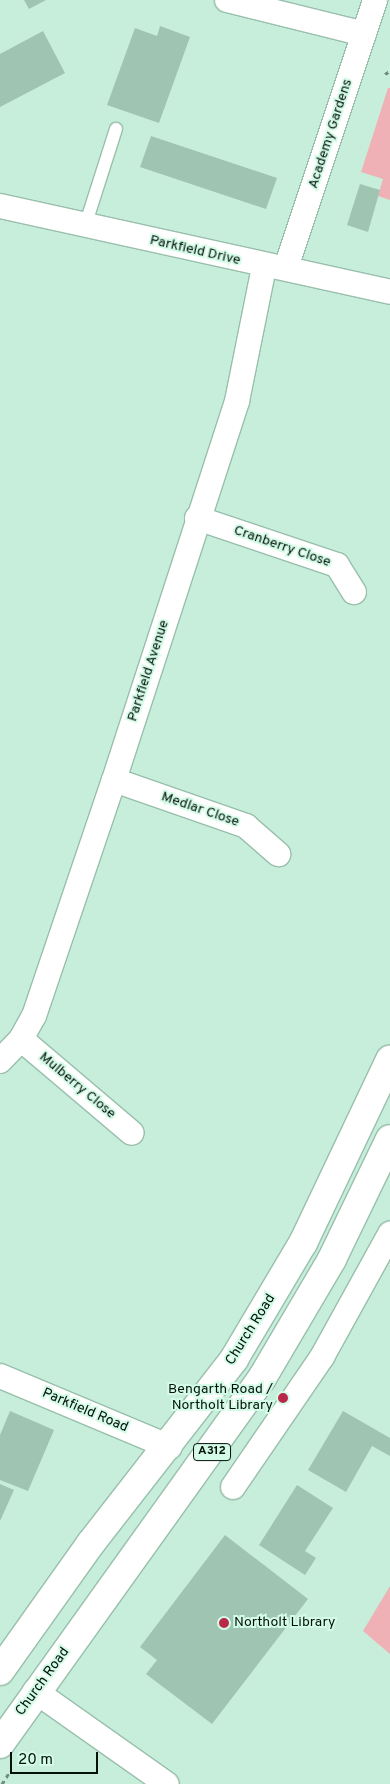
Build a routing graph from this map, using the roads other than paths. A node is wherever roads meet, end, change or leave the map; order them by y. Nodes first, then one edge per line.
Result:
1 (227, 0) edge
2 (375, 0) edge
3 (364, 34) junction
4 (116, 129) dead end
5 (0, 206) edge
6 (85, 226) junction
7 (275, 267) junction
8 (390, 292) edge
9 (197, 518) junction
10 (354, 592) dead end
11 (114, 780) junction
12 (278, 854) dead end
13 (21, 1040) junction
14 (390, 1060) edge
15 (0, 1061) edge
16 (132, 1133) dead end
17 (390, 1139) edge
18 (390, 1234) edge
19 (0, 1376) edge
20 (170, 1447) junction
21 (233, 1487) dead end
22 (0, 1671) edge
23 (35, 1691) junction
24 (0, 1744) edge
25 (167, 1784) edge

1 - 3 street
2 - 3 street, Academy Gardens
3 - 7 street, Academy Gardens
4 - 6 lane
5 - 6 street, Parkfield Drive
6 - 7 street, Parkfield Drive
7 - 8 street, Parkfield Drive
7 - 9 street, Parkfield Avenue
9 - 10 street, Cranberry Close
9 - 11 street, Parkfield Avenue
11 - 12 street, Medlar Close
11 - 13 street, Parkfield Avenue
13 - 15 street, Parkfield Avenue
13 - 16 street, Mulberry Close
14 - 20 highway, Church Road / A312
17 - 23 highway, Church Road / A312
18 - 21 street
19 - 20 street, Parkfield Road
20 - 22 highway, Church Road / A312
23 - 24 highway, Church Road / A312
23 - 25 street

